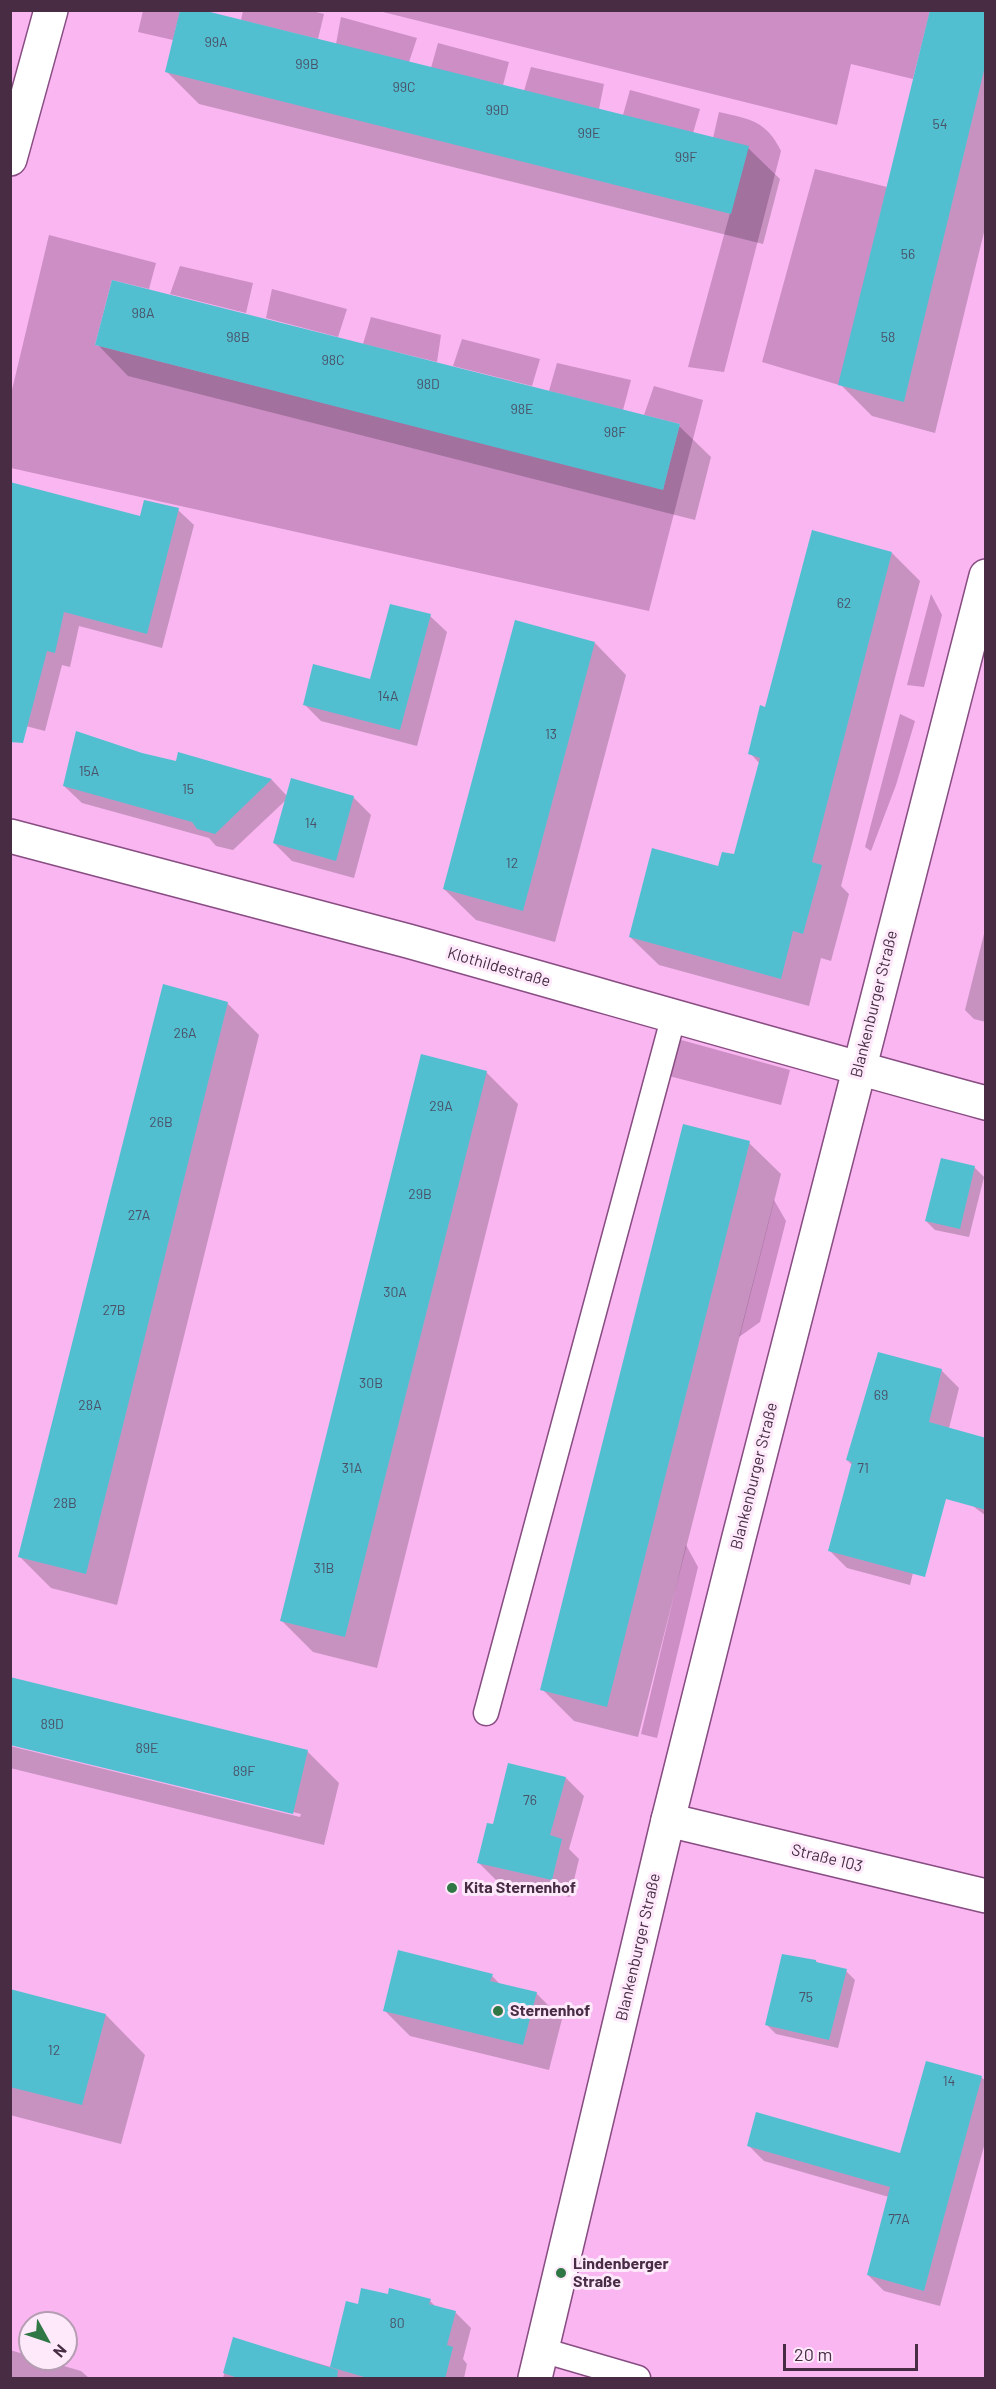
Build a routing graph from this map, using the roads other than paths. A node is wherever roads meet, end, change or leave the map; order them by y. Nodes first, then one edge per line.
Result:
1 (51, 10) edge
2 (10, 159) edge
3 (986, 576) edge
4 (976, 652) edge
5 (10, 836) edge
6 (674, 1015) junction
7 (857, 1069) junction
8 (986, 1103) edge
9 (486, 1713) dead end
10 (668, 1820) junction
11 (986, 1896) edge
12 (539, 2364) edge
13 (638, 2379) edge

1 - 2 main road
3 - 4 main road, Blankenburger Straße
4 - 7 main road, Blankenburger Straße
5 - 6 main road, Klothildestraße
6 - 7 main road, Klothildestraße
6 - 9 lane
7 - 8 main road, Klothildestraße
7 - 10 main road, Blankenburger Straße
10 - 11 main road, Straße 103
10 - 12 main road, Blankenburger Straße
12 - 13 lane

